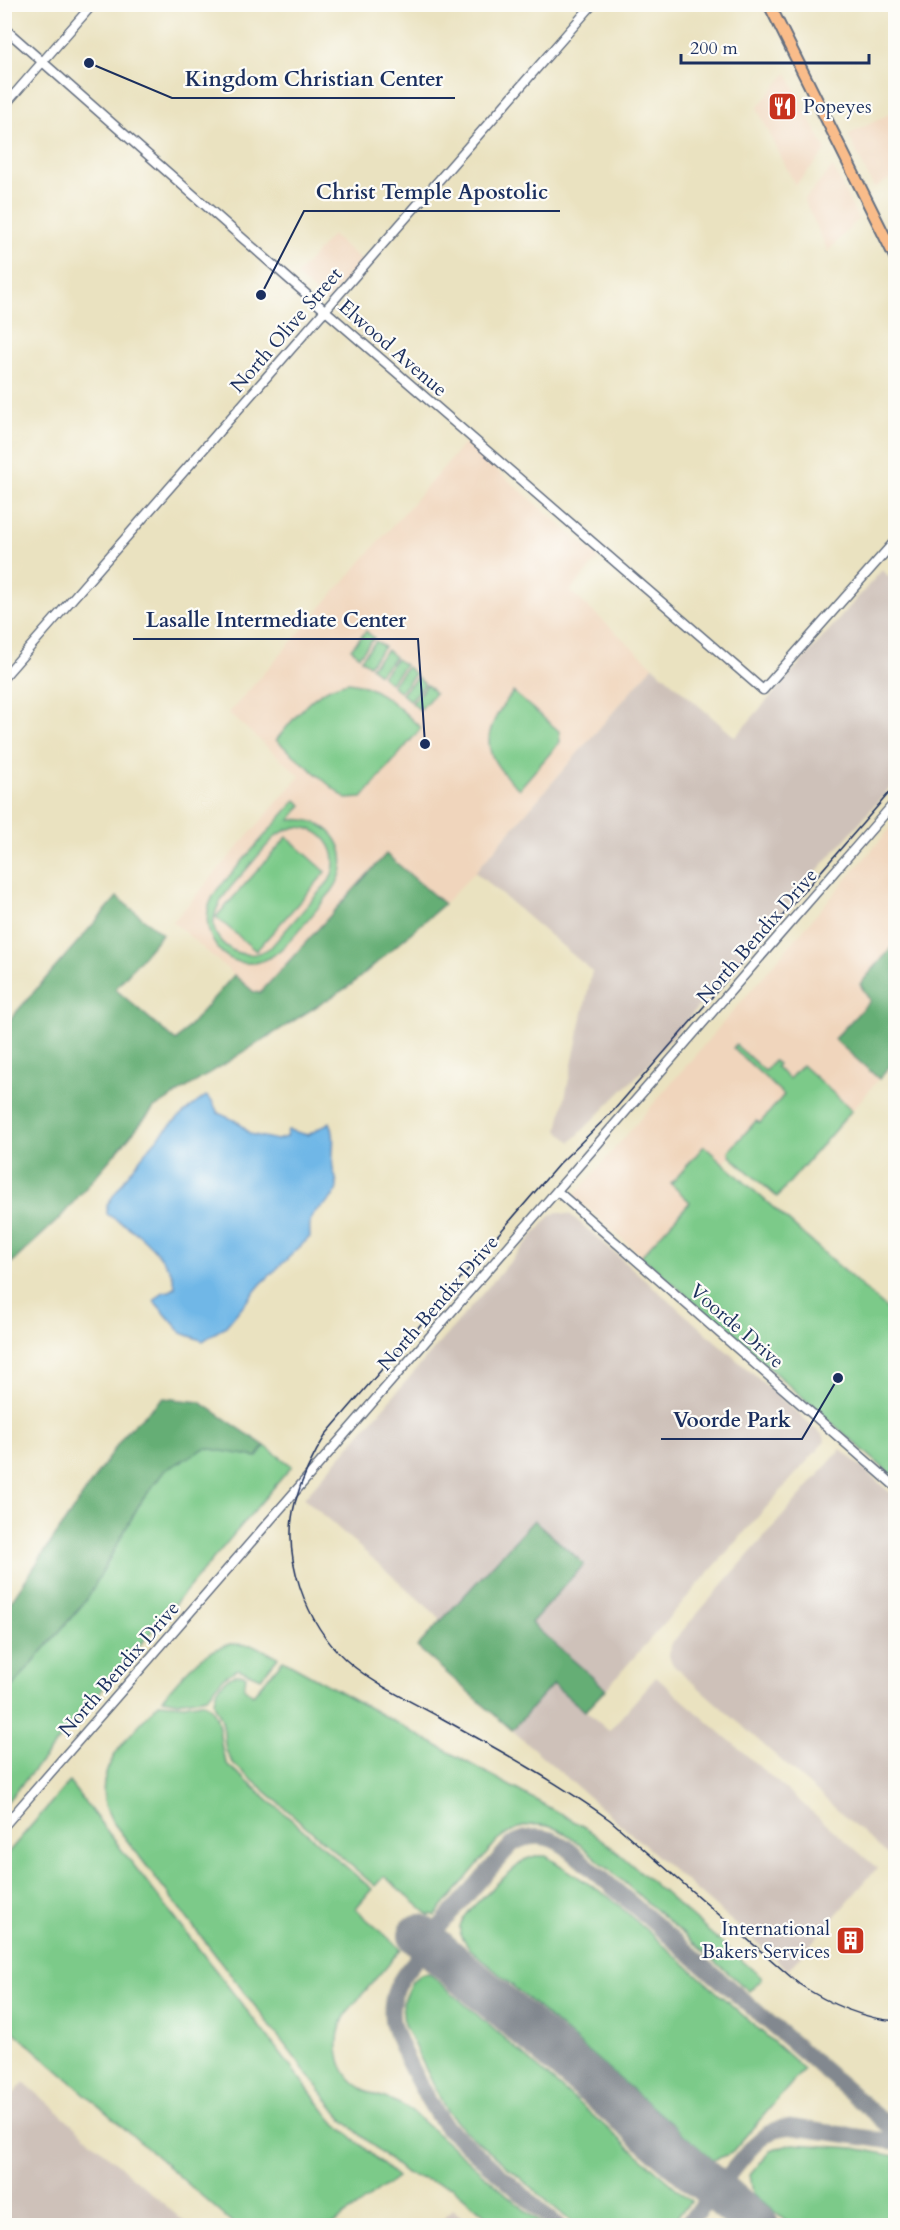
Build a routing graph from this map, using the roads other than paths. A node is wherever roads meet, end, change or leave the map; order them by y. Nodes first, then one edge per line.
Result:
1 (93, 4) edge
2 (593, 4) edge
3 (769, 4) edge
4 (4, 28) edge
5 (44, 62) junction
6 (4, 106) edge
7 (896, 259) edge
8 (325, 311) junction
9 (896, 540) edge
10 (4, 676) edge
11 (896, 801) edge
12 (557, 1191) junction
13 (896, 1487) edge
14 (4, 1826) edge

1 - 5 street
2 - 8 street, North Olive Street
3 - 7 main road
4 - 5 street, Elwood Avenue
5 - 6 street
5 - 8 street, Elwood Avenue
8 - 9 street, Elwood Avenue
8 - 10 street, North Olive Street
11 - 12 street, North Bendix Drive
12 - 13 street, Voorde Drive
12 - 14 street, North Bendix Drive

